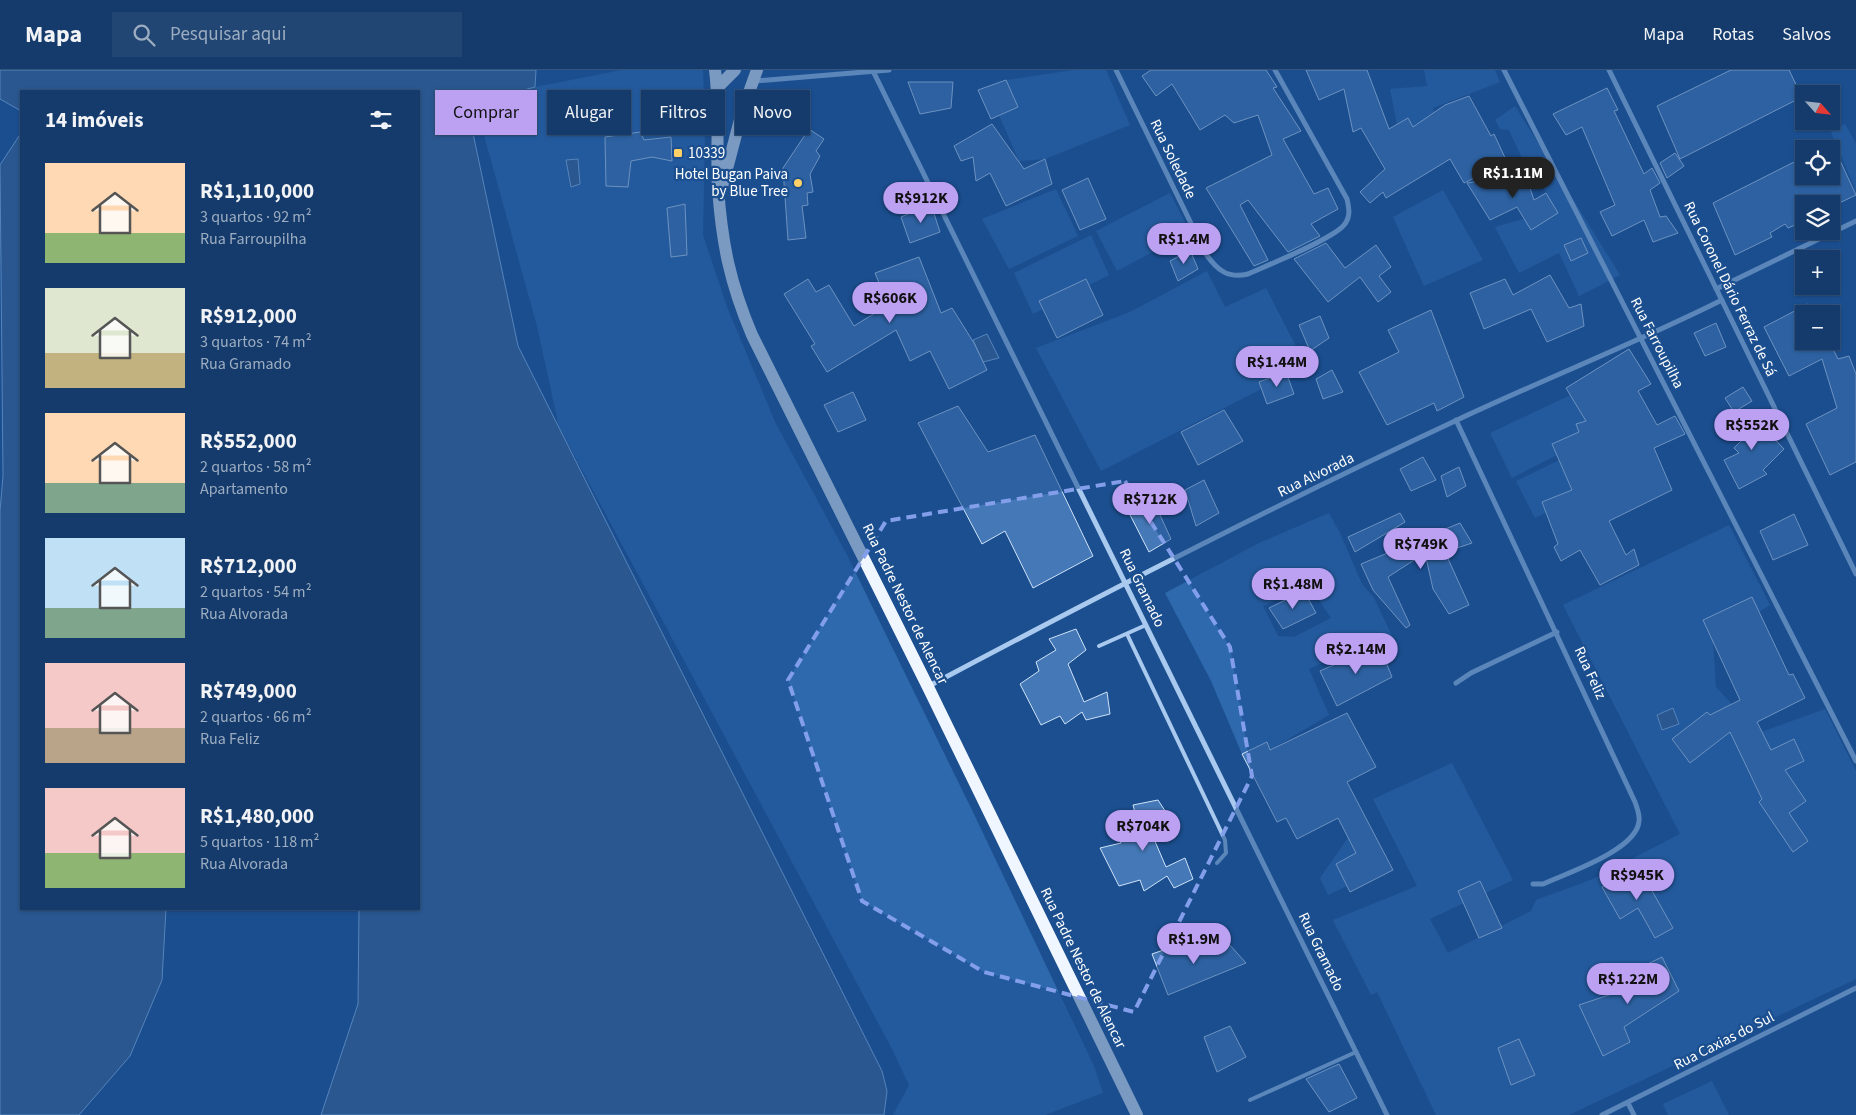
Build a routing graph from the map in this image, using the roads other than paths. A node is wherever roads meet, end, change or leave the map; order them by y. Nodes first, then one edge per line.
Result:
1 (715, 70) edge
2 (735, 70) edge
3 (889, 70) edge
4 (1116, 70) edge
5 (1275, 70) edge
6 (1504, 70) edge
7 (1609, 70) edge
8 (874, 73) junction
9 (755, 76) edge
10 (717, 88) junction
11 (720, 207) junction
12 (1856, 221) edge
13 (1716, 289) junction
14 (1722, 300) junction
15 (1641, 340) junction
16 (1456, 420) junction
17 (1856, 574) edge
18 (1125, 582) junction
19 (1146, 625) junction
20 (1557, 632) junction
21 (1127, 634) junction
22 (1099, 646) dead end
23 (1456, 683) dead end
24 (928, 687) junction
25 (1856, 760) edge
26 (1217, 863) dead end
27 (1533, 884) dead end
28 (1856, 988) edge
29 (1356, 1052) junction
30 (1250, 1100) dead end
31 (1628, 1103) junction
32 (1137, 1115) edge
33 (1387, 1115) edge
34 (1602, 1115) edge
35 (1634, 1115) edge

1 - 10 main road, Rua Padre Nestor de Alencar
2 - 10 main road
3 - 8 street
4 - 5 street, Rua Soledade
6 - 15 street, Rua Farroupilha
7 - 13 street, Rua Coronel Dário Ferraz de Sá
8 - 9 street
8 - 18 street, Rua Gramado
9 - 11 main road
10 - 11 main road, Rua Padre Nestor de Alencar
11 - 24 main road, Rua Padre Nestor de Alencar
12 - 13 street
13 - 14 street, Rua Coronel Dário Ferraz de Sá
14 - 15 street, Rua Alvorada
14 - 17 street, Rua Coronel Dário Ferraz de Sá
15 - 16 street, Rua Alvorada
15 - 25 street, Rua Farroupilha
16 - 18 street, Rua Alvorada
16 - 20 street, Rua Feliz
18 - 19 street, Rua Gramado
18 - 24 street, Rua Alvorada
19 - 21 lane
19 - 29 street, Rua Gramado
20 - 23 street
20 - 27 street, Rua Feliz
21 - 22 lane
21 - 26 lane
24 - 32 main road, Rua Padre Nestor de Alencar
28 - 31 street, Rua Caxias do Sul
29 - 30 lane
29 - 33 street, Rua Gramado
31 - 34 street, Rua Caxias do Sul
31 - 35 street

